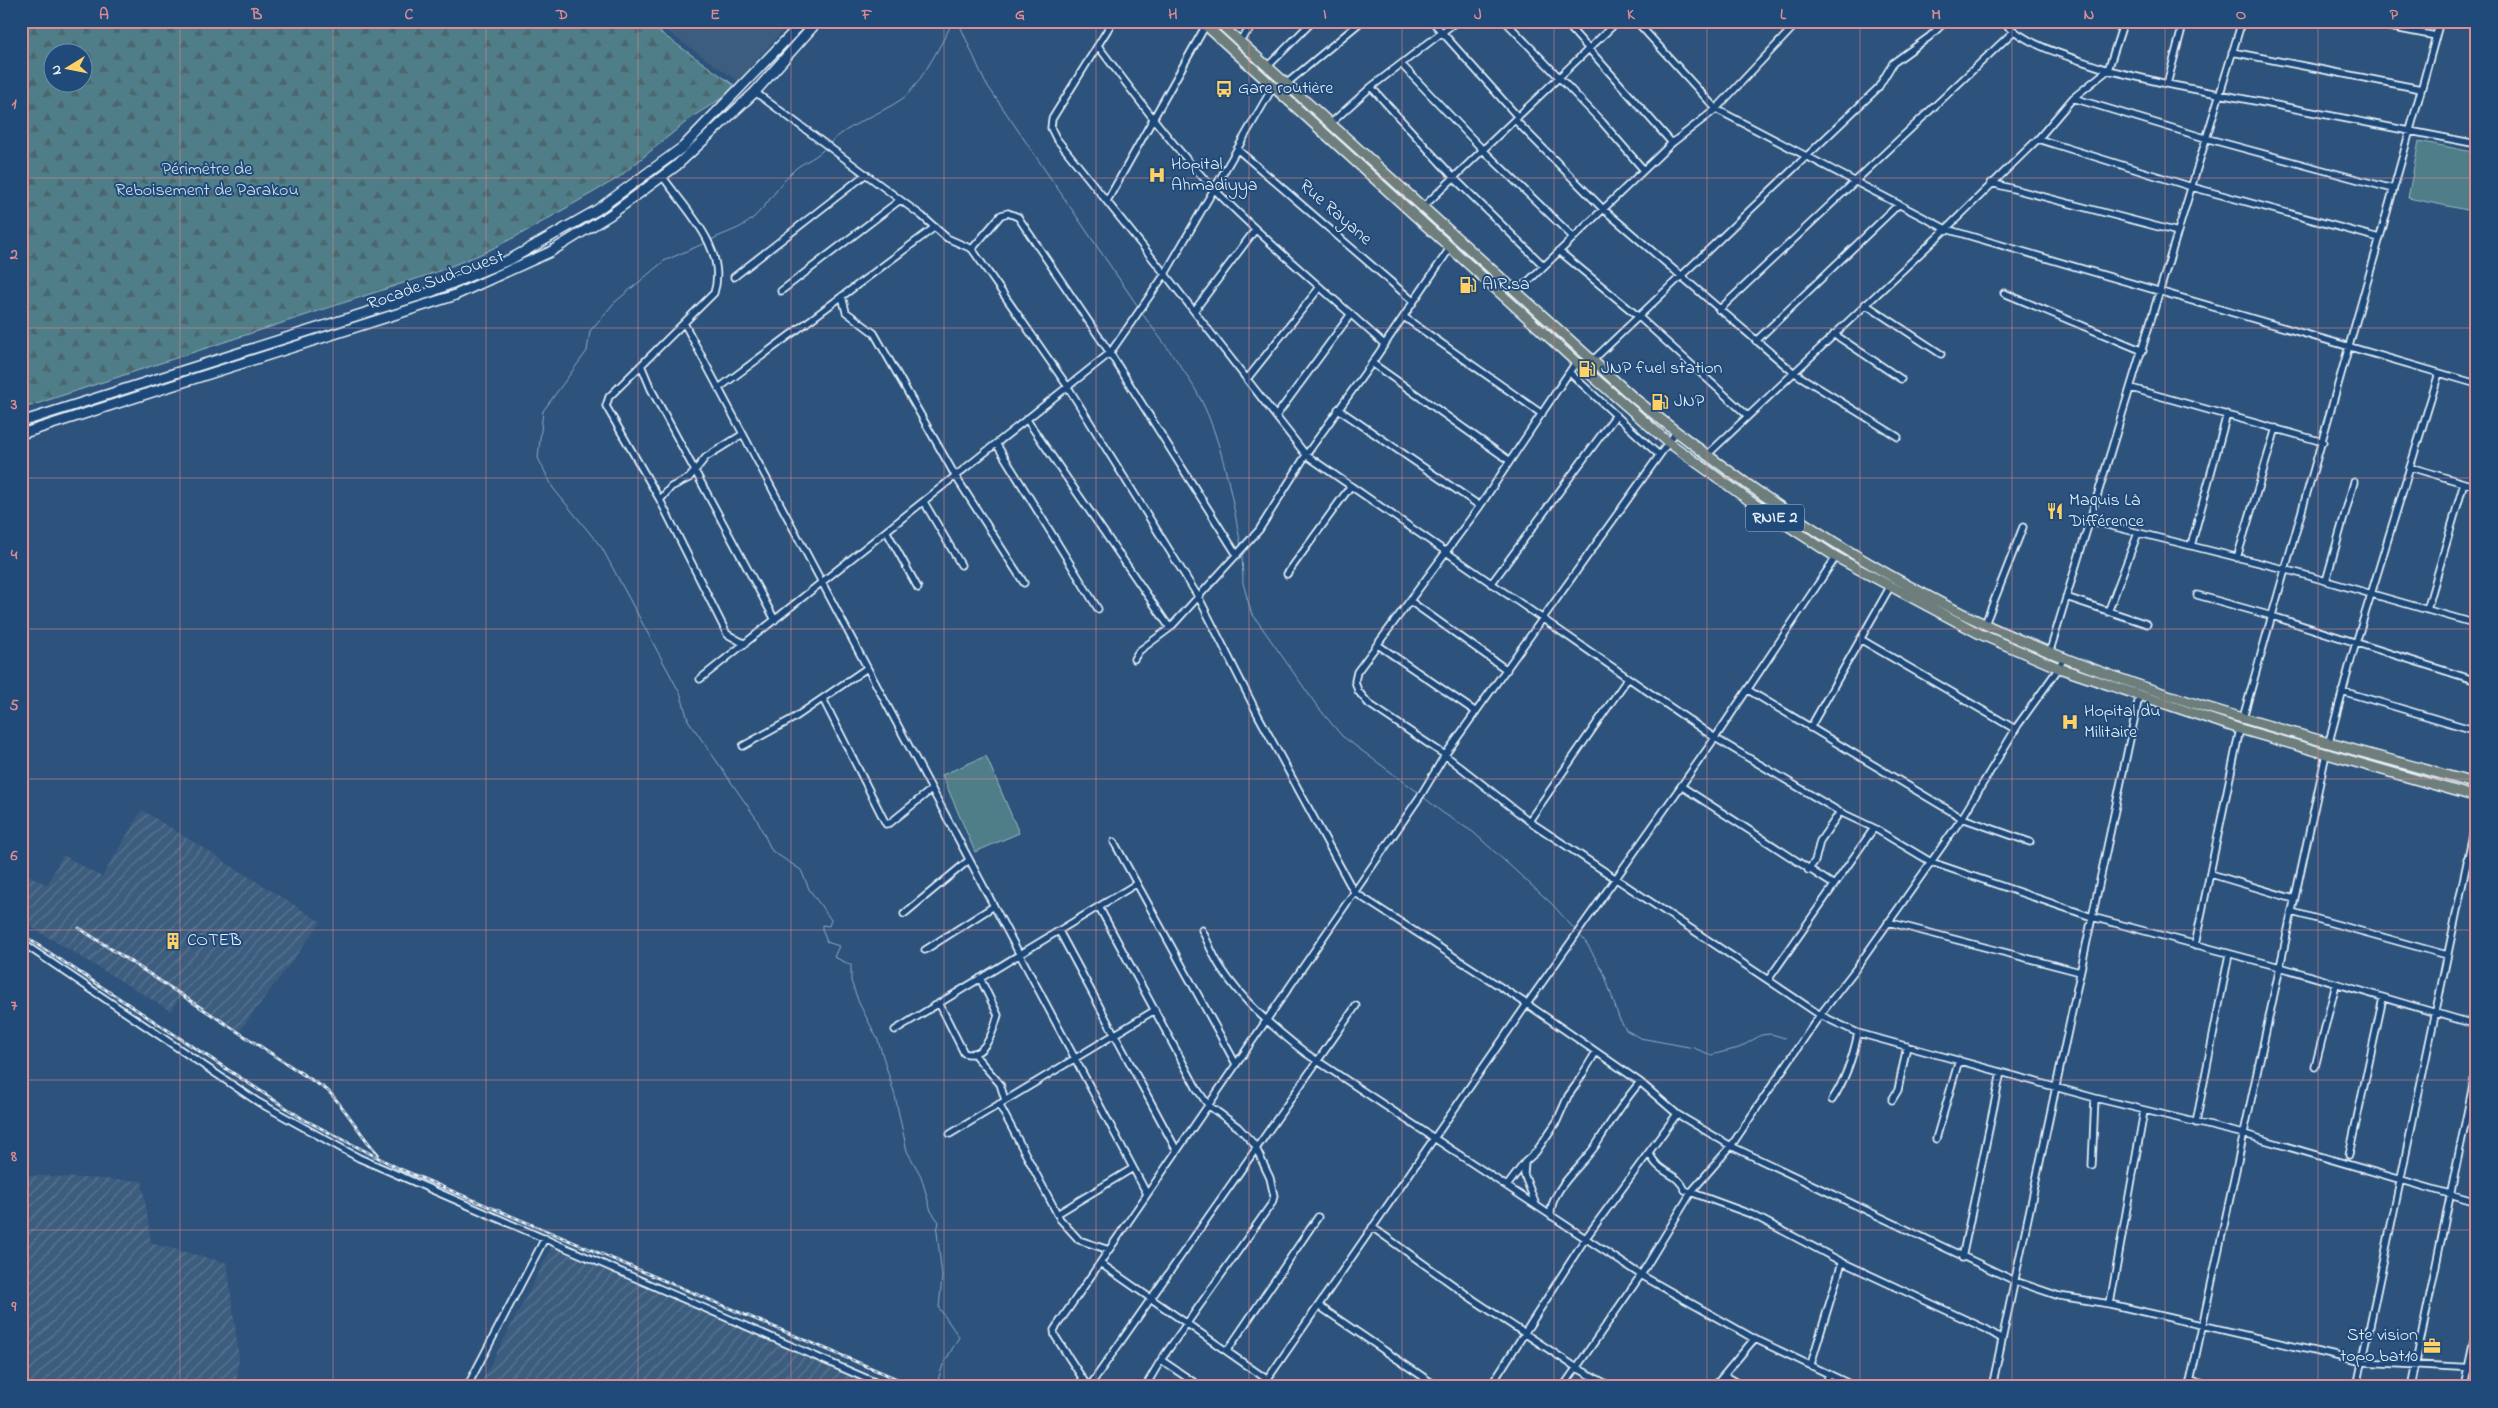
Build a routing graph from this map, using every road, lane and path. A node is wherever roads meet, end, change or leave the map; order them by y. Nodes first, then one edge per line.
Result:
1 (804, 21) edge
2 (818, 21) edge
3 (1113, 21) edge
4 (1217, 21) edge
5 (1259, 21) edge
6 (1314, 21) edge
7 (1362, 21) edge
8 (1432, 21) edge
9 (1457, 21) edge
10 (1505, 21) edge
11 (1564, 21) edge
12 (1618, 21) edge
13 (1636, 21) edge
14 (1799, 21) edge
15 (1946, 21) edge
16 (2002, 21) edge
17 (2124, 21) edge
18 (2184, 21) edge
19 (2242, 21) edge
20 (2358, 21) edge
21 (2440, 21) edge
22 (1204, 23) edge
23 (2013, 32) junction
24 (1442, 33) junction
25 (2436, 36) junction
26 (1238, 41) junction
27 (1098, 46) junction
28 (1589, 49) junction
29 (2232, 52) junction
30 (1402, 64) junction
31 (1267, 67) junction
32 (2108, 70) junction
33 (1559, 78) junction
34 (1286, 84) junction
35 (2167, 84) junction
36 (1272, 87) junction
37 (1371, 87) junction
38 (2421, 89) junction
39 (755, 92) junction
40 (2220, 94) junction
41 (2073, 98) junction
42 (1716, 109) junction
43 (1516, 118) junction
44 (1153, 119) junction
45 (1330, 124) junction
46 (2409, 131) junction
47 (2206, 138) junction
48 (2038, 139) junction
49 (1672, 143) junction
50 (2477, 144) edge
51 (1237, 148) junction
52 (1483, 150) junction
53 (1807, 157) junction
54 (1643, 169) junction
55 (866, 174) junction
56 (662, 177) junction
57 (1454, 178) junction
58 (1854, 182) junction
59 (1991, 183) junction
60 (2192, 187) junction
61 (1214, 189) junction
62 (2393, 189) junction
63 (900, 200) junction
64 (1107, 201) junction
65 (1898, 204) junction
66 (1422, 208) junction
67 (1602, 208) junction
68 (935, 227) junction
69 (1946, 229) junction
70 (1255, 230) junction
71 (2178, 232) junction
72 (1573, 237) junction
73 (2379, 238) junction
74 (1450, 248) junction
75 (972, 249) junction
76 (1559, 251) junction
77 (1544, 266) junction
78 (1166, 274) junction
79 (734, 277) dead end
80 (1680, 277) junction
81 (1320, 286) junction
82 (781, 291) dead end
83 (2159, 291) junction
84 (1516, 293) junction
85 (2004, 293) dead end
86 (842, 296) junction
87 (1413, 301) junction
88 (1865, 304) junction
89 (1719, 310) junction
90 (1194, 311) junction
91 (1351, 314) junction
92 (1404, 317) junction
93 (1639, 317) junction
94 (684, 323) junction
95 (1834, 334) junction
96 (1756, 341) junction
97 (1384, 344) junction
98 (2349, 346) junction
99 (2143, 351) junction
100 (1110, 353) junction
101 (1941, 354) dead end
102 (1592, 361) junction
103 (1576, 362) junction
104 (1372, 363) junction
105 (641, 365) junction
106 (1793, 372) junction
107 (1570, 373) junction
108 (2439, 373) junction
109 (1247, 379) junction
110 (1901, 379) dead end
111 (2477, 384) edge
112 (1068, 387) junction
113 (719, 388) junction
114 (2131, 388) junction
115 (1338, 409) junction
116 (1542, 414) junction
117 (2227, 414) junction
118 (1616, 415) junction
119 (1276, 416) junction
120 (1748, 416) junction
121 (1028, 420) junction
122 (21, 422) edge
123 (2276, 428) junction
124 (1676, 432) junction
125 (21, 434) edge
126 (743, 434) junction
127 (1898, 437) dead end
128 (1668, 442) junction
129 (2323, 442) junction
130 (997, 444) junction
131 (1306, 455) junction
132 (1659, 455) junction
133 (1706, 456) junction
134 (1510, 461) junction
135 (2410, 467) junction
136 (695, 470) junction
137 (956, 477) junction
138 (2354, 482) dead end
139 (2464, 483) junction
140 (1350, 487) junction
141 (2477, 487) edge
142 (660, 500) junction
143 (924, 502) junction
144 (1480, 506) junction
145 (2091, 521) junction
146 (2023, 527) dead end
147 (887, 532) junction
148 (2138, 533) junction
149 (2191, 546) junction
150 (1446, 552) junction
151 (1237, 555) junction
152 (1836, 557) junction
153 (2238, 558) junction
154 (961, 565) dead end
155 (2284, 569) junction
156 (1287, 574) dead end
157 (2326, 581) junction
158 (822, 583) junction
159 (1024, 583) dead end
160 (1492, 584) junction
161 (1890, 587) junction
162 (918, 588) dead end
163 (2371, 593) junction
164 (2197, 594) dead end
165 (1199, 598) junction
166 (2066, 598) junction
167 (1410, 602) junction
168 (2477, 607) edge
169 (1098, 610) dead end
170 (2427, 610) junction
171 (2108, 612) junction
172 (2272, 616) junction
173 (775, 620) junction
174 (1543, 621) junction
175 (1985, 624) junction
176 (2147, 624) dead end
177 (2474, 624) edge
178 (1170, 628) junction
179 (1860, 639) junction
180 (2356, 642) junction
181 (745, 644) junction
182 (1378, 645) junction
183 (2050, 652) junction
184 (2064, 656) junction
185 (1134, 659) dead end
186 (2044, 662) junction
187 (867, 668) junction
188 (2058, 668) junction
189 (1507, 670) junction
190 (1628, 678) junction
191 (700, 679) dead end
192 (2477, 680) edge
193 (1748, 690) junction
194 (2342, 691) junction
195 (2139, 697) junction
196 (822, 700) junction
197 (1476, 712) junction
198 (2243, 718) junction
199 (1810, 728) junction
200 (2015, 729) junction
201 (2240, 729) junction
202 (2477, 731) edge
203 (1715, 738) junction
204 (2329, 742) junction
205 (743, 746) dead end
206 (2326, 754) junction
207 (1445, 755) junction
208 (2477, 784) edge
209 (1681, 786) junction
210 (932, 789) junction
211 (2477, 797) edge
212 (1840, 812) junction
213 (2477, 815) edge
214 (1962, 818) junction
215 (1530, 821) junction
216 (1874, 828) junction
217 (1114, 842) dead end
218 (2030, 842) dead end
219 (970, 860) junction
220 (2467, 860) junction
221 (1931, 862) junction
222 (2477, 862) edge
223 (1808, 870) junction
224 (2211, 874) junction
225 (1615, 879) junction
226 (1136, 884) junction
227 (1834, 885) junction
228 (1354, 892) junction
229 (2294, 899) junction
230 (994, 906) junction
231 (1099, 907) junction
232 (2292, 912) junction
233 (904, 914) dead end
234 (2092, 917) junction
235 (1888, 922) junction
236 (1202, 930) dead end
237 (1059, 931) junction
238 (21, 942) edge
239 (2195, 945) junction
240 (925, 950) dead end
241 (2229, 954) junction
242 (1020, 955) junction
243 (2447, 955) junction
244 (2280, 967) junction
245 (2080, 972) junction
246 (980, 978) junction
247 (1768, 980) junction
248 (2336, 984) junction
249 (2383, 998) junction
250 (939, 1003) junction
251 (1527, 1004) junction
252 (1356, 1006) dead end
253 (1155, 1010) junction
254 (1820, 1014) junction
255 (2435, 1014) junction
256 (1267, 1019) junction
257 (2477, 1025) edge
258 (895, 1030) dead end
259 (1858, 1033) junction
260 (1115, 1035) junction
261 (1907, 1046) junction
262 (1596, 1052) junction
263 (973, 1053) junction
264 (1075, 1058) junction
265 (1318, 1060) junction
266 (1959, 1060) junction
267 (1236, 1064) junction
268 (2477, 1065) edge
269 (2315, 1067) dead end
270 (2001, 1072) junction
271 (1640, 1082) junction
272 (2056, 1087) junction
273 (2095, 1098) junction
274 (1005, 1100) junction
275 (1832, 1100) dead end
276 (1892, 1100) dead end
277 (999, 1104) junction
278 (1208, 1105) junction
279 (2144, 1110) junction
280 (1677, 1114) junction
281 (2196, 1123) junction
282 (950, 1134) dead end
283 (2244, 1134) junction
284 (1433, 1139) junction
285 (1936, 1139) dead end
286 (1731, 1146) junction
287 (1256, 1149) junction
288 (1177, 1151) junction
289 (1649, 1152) junction
290 (2349, 1156) dead end
291 (1525, 1162) junction
292 (2092, 1166) dead end
293 (1132, 1168) junction
294 (2400, 1180) junction
295 (1507, 1186) junction
296 (1692, 1191) junction
297 (1147, 1194) junction
298 (2450, 1194) junction
299 (2477, 1202) edge
300 (1537, 1206) junction
301 (1057, 1214) junction
302 (1551, 1216) junction
303 (1318, 1217) dead end
304 (1372, 1227) junction
305 (545, 1238) junction
306 (1585, 1239) junction
307 (1109, 1250) junction
308 (1962, 1258) junction
309 (1842, 1262) junction
310 (1100, 1263) junction
311 (1641, 1275) junction
312 (2015, 1281) junction
313 (1151, 1298) junction
314 (2110, 1304) junction
315 (1319, 1306) junction
316 (1187, 1324) junction
317 (2477, 1326) edge
318 (2202, 1327) junction
319 (1527, 1333) junction
320 (1755, 1338) junction
321 (2002, 1338) junction
322 (1226, 1351) junction
323 (1161, 1360) junction
324 (2362, 1362) junction
325 (1811, 1364) junction
326 (2415, 1364) junction
327 (2468, 1367) junction
328 (1577, 1368) junction
329 (2477, 1368) edge
330 (1828, 1374) junction
331 (1724, 1375) junction
332 (1267, 1379) junction
333 (2190, 1384) edge
334 (467, 1387) edge
335 (886, 1387) edge
336 (1089, 1387) edge
337 (1145, 1387) edge
338 (1201, 1387) edge
339 (1262, 1387) edge
340 (1278, 1387) edge
341 (1438, 1387) edge
342 (1490, 1387) edge
343 (1563, 1387) edge
344 (1612, 1387) edge
345 (1714, 1387) edge
346 (1744, 1387) edge
347 (1827, 1387) edge
348 (1856, 1387) edge
349 (1992, 1387) edge
350 (2217, 1387) edge
351 (2357, 1387) edge
352 (2411, 1387) edge
353 (2464, 1387) edge

1 - 122 main road, Rocade Sud-Ouest
2 - 39 main road, Rocade Sud-Ouest
3 - 27 street
4 - 26 main road, RNIE 2
5 - 26 street
6 - 31 street
7 - 34 street
8 - 24 street
9 - 24 street
10 - 33 street
11 - 28 street
12 - 28 street
13 - 42 street
14 - 42 street
15 - 53 street
16 - 23 street
17 - 32 street
18 - 35 street
19 - 29 street
20 - 25 street
21 - 25 street
22 - 36 main road, RNIE 2
22 - 44 street
23 - 32 street
23 - 58 street
24 - 30 street
24 - 43 street
25 - 38 street
26 - 31 main road, RNIE 2
27 - 44 street
27 - 64 street
28 - 33 street
28 - 49 street
29 - 38 street
29 - 40 street
30 - 37 street
30 - 52 street
31 - 34 main road, RNIE 2
32 - 35 street
32 - 41 street
33 - 43 street
33 - 54 street
34 - 45 main road, RNIE 2
35 - 40 street
36 - 51 street
36 - 74 main road, RNIE 2
37 - 45 street
37 - 57 street
38 - 46 street
39 - 55 street
39 - 56 main road, Rocade Sud-Ouest
40 - 46 street
40 - 47 street
41 - 47 street
41 - 48 street
42 - 49 street
42 - 53 street
43 - 52 street
43 - 67 street
44 - 61 street
44 - 64 street
45 - 66 main road, RNIE 2
46 - 50 street
46 - 62 street
47 - 60 street
47 - 62 street
48 - 59 street
48 - 60 street
49 - 54 street
51 - 61 street
51 - 87 street, Rue Rayane
52 - 57 street
52 - 72 street
53 - 58 street
53 - 80 street
54 - 67 street
55 - 63 street
55 - 79 street
56 - 94 street
56 - 125 main road, Rocade Sud-Ouest
57 - 66 street
57 - 77 street
58 - 65 street
58 - 89 street
59 - 69 street
59 - 71 street
60 - 71 street
60 - 73 street
61 - 70 street
61 - 78 street
62 - 73 street
63 - 68 street
63 - 82 street
64 - 78 street
65 - 69 street
65 - 96 street
66 - 84 main road, RNIE 2
67 - 72 street
67 - 80 street
68 - 75 street
68 - 86 street
69 - 83 street
69 - 88 street
70 - 81 street
70 - 90 street
71 - 83 street
72 - 76 street
73 - 98 street
74 - 87 street
74 - 103 main road, RNIE 2
75 - 100 street
75 - 112 street
76 - 77 street
76 - 93 street
77 - 84 street
78 - 90 street
78 - 100 street
80 - 89 street
80 - 93 street
81 - 91 street
81 - 109 street
83 - 98 street
83 - 99 street
84 - 102 main road, RNIE 2
85 - 99 street
86 - 113 street
86 - 137 street
87 - 92 street
88 - 95 street
88 - 101 street
89 - 96 street
90 - 109 street
91 - 97 street
91 - 119 street
92 - 97 street
92 - 116 street
93 - 102 street
93 - 120 street
94 - 105 street
94 - 113 street
95 - 106 street
95 - 110 street
96 - 106 street
97 - 104 street
98 - 108 street
98 - 129 street
99 - 114 street
100 - 112 street
100 - 151 street
102 - 124 main road, RNIE 2
103 - 107 street
103 - 128 main road, RNIE 2
104 - 115 street
104 - 134 street
105 - 136 street
105 - 142 street
106 - 120 street
106 - 127 street
107 - 116 street
107 - 118 street
108 - 111 street
108 - 135 street
109 - 119 street
112 - 121 street
112 - 165 street
113 - 126 street
114 - 117 street
114 - 145 street
115 - 131 street
115 - 144 street
116 - 134 street
117 - 123 street
117 - 149 street
118 - 132 street
118 - 160 street
119 - 131 street
120 - 133 street
121 - 130 street
121 - 178 street
123 - 129 street
123 - 153 street
124 - 128 street
124 - 133 main road, RNIE 2
126 - 136 street
126 - 158 street
128 - 132 street
128 - 152 main road, RNIE 2
129 - 155 street
130 - 137 street
130 - 169 street
131 - 140 street
131 - 151 street
132 - 174 street
133 - 175 main road, RNIE 2
134 - 144 street
135 - 139 street
135 - 163 street
136 - 142 street
136 - 173 street
137 - 143 street
137 - 159 street
138 - 157 street
139 - 141 street
139 - 170 street
140 - 150 street
140 - 156 street
142 - 181 street
143 - 147 street
143 - 154 street
144 - 150 street
145 - 148 street
145 - 166 street
146 - 175 street
147 - 158 street
147 - 162 street
148 - 149 street
148 - 171 street
149 - 153 street
150 - 160 street
150 - 167 street
151 - 165 street
152 - 161 main road, RNIE 2
152 - 193 street
153 - 155 street
155 - 157 street
155 - 172 street
157 - 163 street
158 - 173 street
158 - 187 street
160 - 174 street
161 - 179 street
161 - 186 main road, RNIE 2
163 - 170 street
163 - 180 street
164 - 172 street
165 - 178 street
165 - 228 street
166 - 171 street
166 - 183 street
167 - 182 street
167 - 189 street
168 - 177 street
170 - 177 street
171 - 176 street
172 - 180 street
172 - 198 street
173 - 181 street
174 - 189 street
174 - 190 street
175 - 183 main road, RNIE 2
178 - 185 street
179 - 199 street
179 - 200 street
180 - 192 street
180 - 194 street
181 - 191 street
182 - 197 street
182 - 207 street
183 - 184 main road, RNIE 2
183 - 186 street
184 - 188 street
184 - 198 main road, RNIE 2
186 - 188 main road, RNIE 2
187 - 196 street
187 - 210 street
188 - 195 main road, RNIE 2
188 - 200 street
189 - 197 street
190 - 203 street
190 - 215 street
193 - 199 street
193 - 203 street
194 - 202 street
194 - 204 street
195 - 201 main road, RNIE 2
195 - 234 street
196 - 205 street
196 - 210 street
197 - 207 street
198 - 204 main road, RNIE 2
199 - 214 street
200 - 214 street
201 - 206 main road, RNIE 2
201 - 224 street
203 - 209 street
203 - 212 street
204 - 208 main road, RNIE 2
206 - 211 main road, RNIE 2
206 - 229 street
207 - 215 street
207 - 228 street
209 - 223 street
209 - 225 street
210 - 219 street
212 - 216 street
212 - 223 street
213 - 220 street
214 - 218 street
214 - 221 street
215 - 225 street
216 - 221 street
216 - 227 street
217 - 226 street
219 - 230 street
219 - 233 street
220 - 222 street
220 - 243 street
221 - 234 street
221 - 235 street
223 - 227 street
224 - 229 street
224 - 239 street
225 - 247 street
225 - 251 street
226 - 231 street
226 - 267 street
227 - 247 street
228 - 251 street
228 - 256 street
229 - 232 street
230 - 240 street
230 - 242 street
231 - 237 street
231 - 253 street
232 - 243 street
232 - 244 street
234 - 239 street
234 - 245 street
235 - 245 street
235 - 254 street
236 - 256 street
237 - 242 street
237 - 260 street
238 - 305 street
239 - 241 street
241 - 244 street
241 - 281 street
242 - 246 street
242 - 264 street
243 - 255 street
244 - 248 street
244 - 283 street
245 - 272 street
246 - 250 street
246 - 263 street
247 - 254 street
248 - 249 street
248 - 269 street
249 - 255 street
249 - 290 street
250 - 258 street
250 - 263 street
251 - 262 street
251 - 284 street
252 - 265 street
253 - 260 street
253 - 278 street
254 - 259 street
254 - 286 street
255 - 257 street
255 - 294 street
256 - 265 street
256 - 267 street
259 - 261 street
259 - 275 street
260 - 264 street
260 - 288 street
261 - 266 street
261 - 276 street
262 - 271 street
262 - 291 street
263 - 274 street
264 - 274 street
264 - 293 street
265 - 284 street
265 - 287 street
266 - 270 street
266 - 285 street
267 - 278 street
268 - 298 street
270 - 272 street
270 - 308 street
271 - 280 street
271 - 302 street
272 - 273 street
272 - 312 street
273 - 279 street
273 - 292 street
274 - 277 street
277 - 282 street
277 - 301 street
278 - 287 street
278 - 288 street
279 - 281 street
279 - 314 street
280 - 286 street
280 - 289 street
281 - 283 street
283 - 294 street
283 - 318 street
284 - 295 street
284 - 304 street
286 - 296 street
286 - 308 street
287 - 313 street
287 - 316 street
288 - 297 street
289 - 296 street
289 - 306 street
291 - 295 street
291 - 300 street
293 - 297 street
293 - 301 street
294 - 298 street
294 - 324 street
295 - 300 street
296 - 309 street
296 - 311 street
297 - 307 street
298 - 299 street
298 - 326 street
300 - 302 street
301 - 307 street
302 - 306 street
303 - 322 street
304 - 315 street
304 - 319 street
305 - 334 street
305 - 335 street
306 - 311 street
306 - 319 street
307 - 310 street
308 - 312 street
309 - 321 street
309 - 325 street
310 - 313 street
310 - 336 street
311 - 320 street
311 - 328 street
312 - 314 street
312 - 321 street
313 - 316 street
313 - 336 street
314 - 318 street
315 - 332 street
315 - 341 street
316 - 322 street
316 - 323 street
317 - 327 street
318 - 324 street
318 - 333 street
319 - 328 street
319 - 342 street
320 - 325 street
320 - 331 street
321 - 349 street
322 - 332 street
323 - 337 street
323 - 338 street
324 - 326 street
324 - 351 street
325 - 330 street
326 - 327 street
326 - 352 street
327 - 329 street
327 - 353 street
328 - 343 street
328 - 344 street
330 - 347 street
330 - 348 street
331 - 345 street
331 - 346 street
332 - 339 street
332 - 340 street
333 - 350 street

